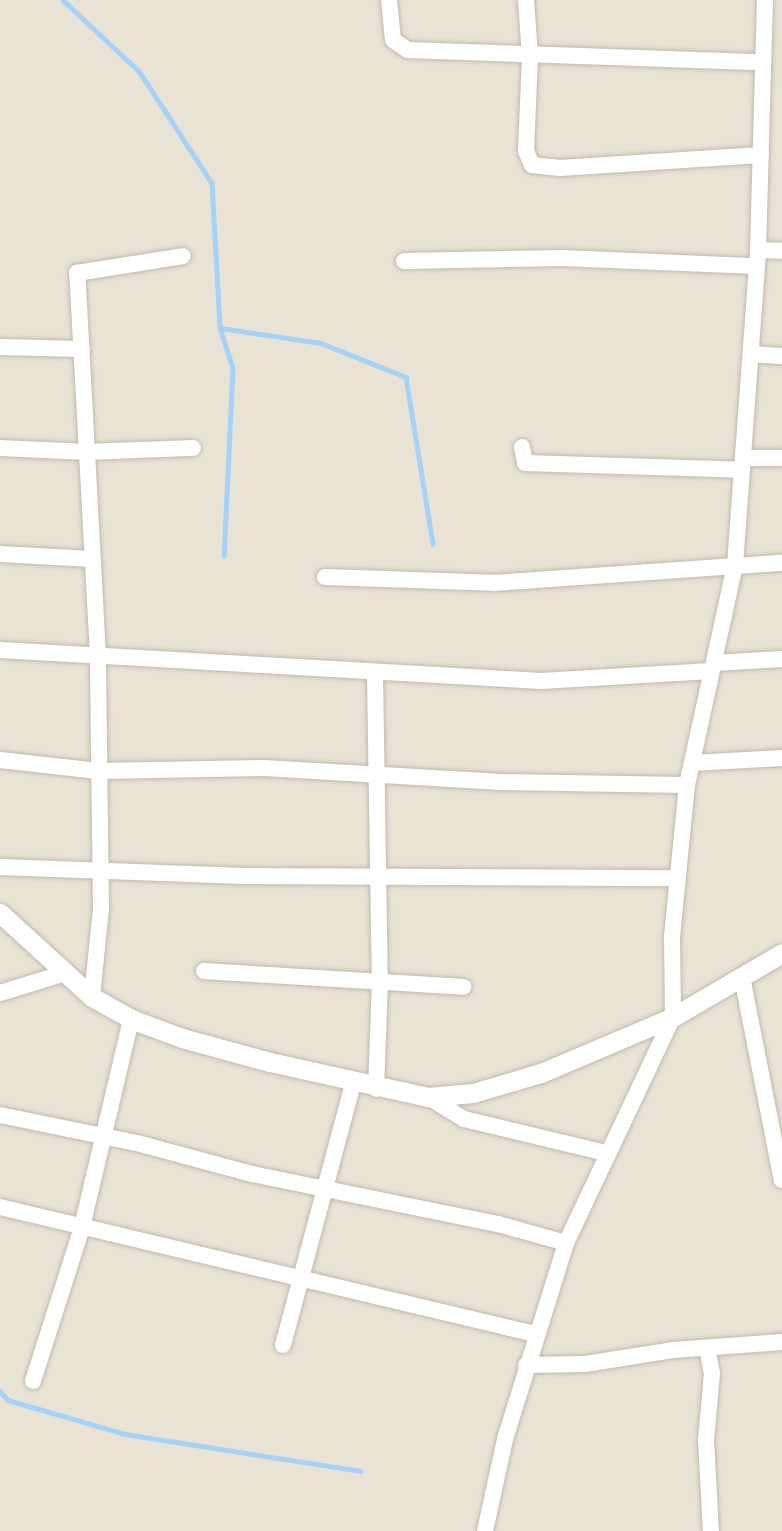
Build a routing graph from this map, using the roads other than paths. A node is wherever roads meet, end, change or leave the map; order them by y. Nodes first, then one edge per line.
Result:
1 (389, 0) edge
2 (526, 0) edge
3 (765, 0) edge
4 (530, 56) junction
5 (760, 62) junction
6 (761, 155) junction
7 (782, 251) edge
8 (183, 256) dead end
9 (757, 258) junction
10 (404, 261) dead end
11 (0, 347) edge
12 (82, 349) junction
13 (751, 355) junction
14 (782, 356) edge
15 (522, 447) dead end
16 (0, 448) edge
17 (192, 448) dead end
18 (87, 452) junction
19 (782, 458) edge
20 (743, 464) junction
21 (0, 554) edge
22 (93, 559) junction
23 (782, 563) edge
24 (735, 565) junction
25 (325, 577) dead end
26 (0, 650) edge
27 (98, 656) junction
28 (782, 659) edge
29 (712, 667) junction
30 (375, 674) junction
31 (782, 758) edge
32 (0, 760) edge
33 (692, 763) junction
34 (98, 771) junction
35 (375, 773) junction
36 (687, 785) junction
37 (0, 867) edge
38 (102, 870) junction
39 (378, 878) junction
40 (675, 878) junction
41 (0, 913) edge
42 (782, 953) edge
43 (204, 971) dead end
44 (65, 973) junction
45 (742, 976) junction
46 (380, 981) junction
47 (464, 988) dead end
48 (0, 993) edge
49 (92, 997) junction
50 (673, 1017) junction
51 (131, 1019) junction
52 (353, 1083) junction
53 (376, 1089) junction
54 (428, 1097) junction
55 (0, 1115) edge
56 (102, 1137) junction
57 (606, 1153) junction
58 (782, 1180) edge
59 (328, 1189) junction
60 (0, 1207) edge
61 (82, 1227) junction
62 (566, 1243) junction
63 (301, 1277) junction
64 (536, 1334) junction
65 (782, 1342) edge
66 (283, 1345) dead end
67 (707, 1348) junction
68 (526, 1365) junction
69 (33, 1381) dead end
70 (485, 1531) edge
71 (711, 1531) edge

1 - 4 street
2 - 4 street
3 - 5 street
4 - 5 street
4 - 6 street
5 - 6 street
6 - 9 street
7 - 9 street
8 - 12 street
9 - 10 street
9 - 13 street
11 - 12 street
12 - 18 street
13 - 14 street
13 - 20 street
15 - 20 street
16 - 18 street
17 - 18 street
18 - 22 street
19 - 20 street
20 - 24 street
21 - 22 street
22 - 27 street
23 - 24 street
24 - 25 street
24 - 29 street
26 - 27 street
27 - 30 street
27 - 34 street
28 - 29 street
29 - 30 street
29 - 33 street
30 - 35 street
31 - 33 street
32 - 34 street
33 - 36 street
34 - 35 street
34 - 38 street
35 - 36 street
35 - 39 street
36 - 40 street
37 - 38 street
38 - 39 street
38 - 49 street
39 - 40 street
39 - 46 street
40 - 50 street
41 - 44 street
42 - 45 street
43 - 46 street
44 - 48 street
44 - 49 street
45 - 50 street
45 - 58 street
46 - 47 street
46 - 53 street
49 - 51 street
50 - 54 street
50 - 57 street
51 - 52 street
51 - 56 street
52 - 53 street
52 - 59 street
53 - 54 street
54 - 57 street
55 - 56 street
56 - 59 street
56 - 61 street
57 - 62 street
59 - 62 street
59 - 63 street
60 - 61 street
61 - 63 street
61 - 69 street
62 - 64 street
63 - 64 street
63 - 66 street
64 - 68 street
65 - 67 street
67 - 68 street
67 - 71 street
68 - 70 street

